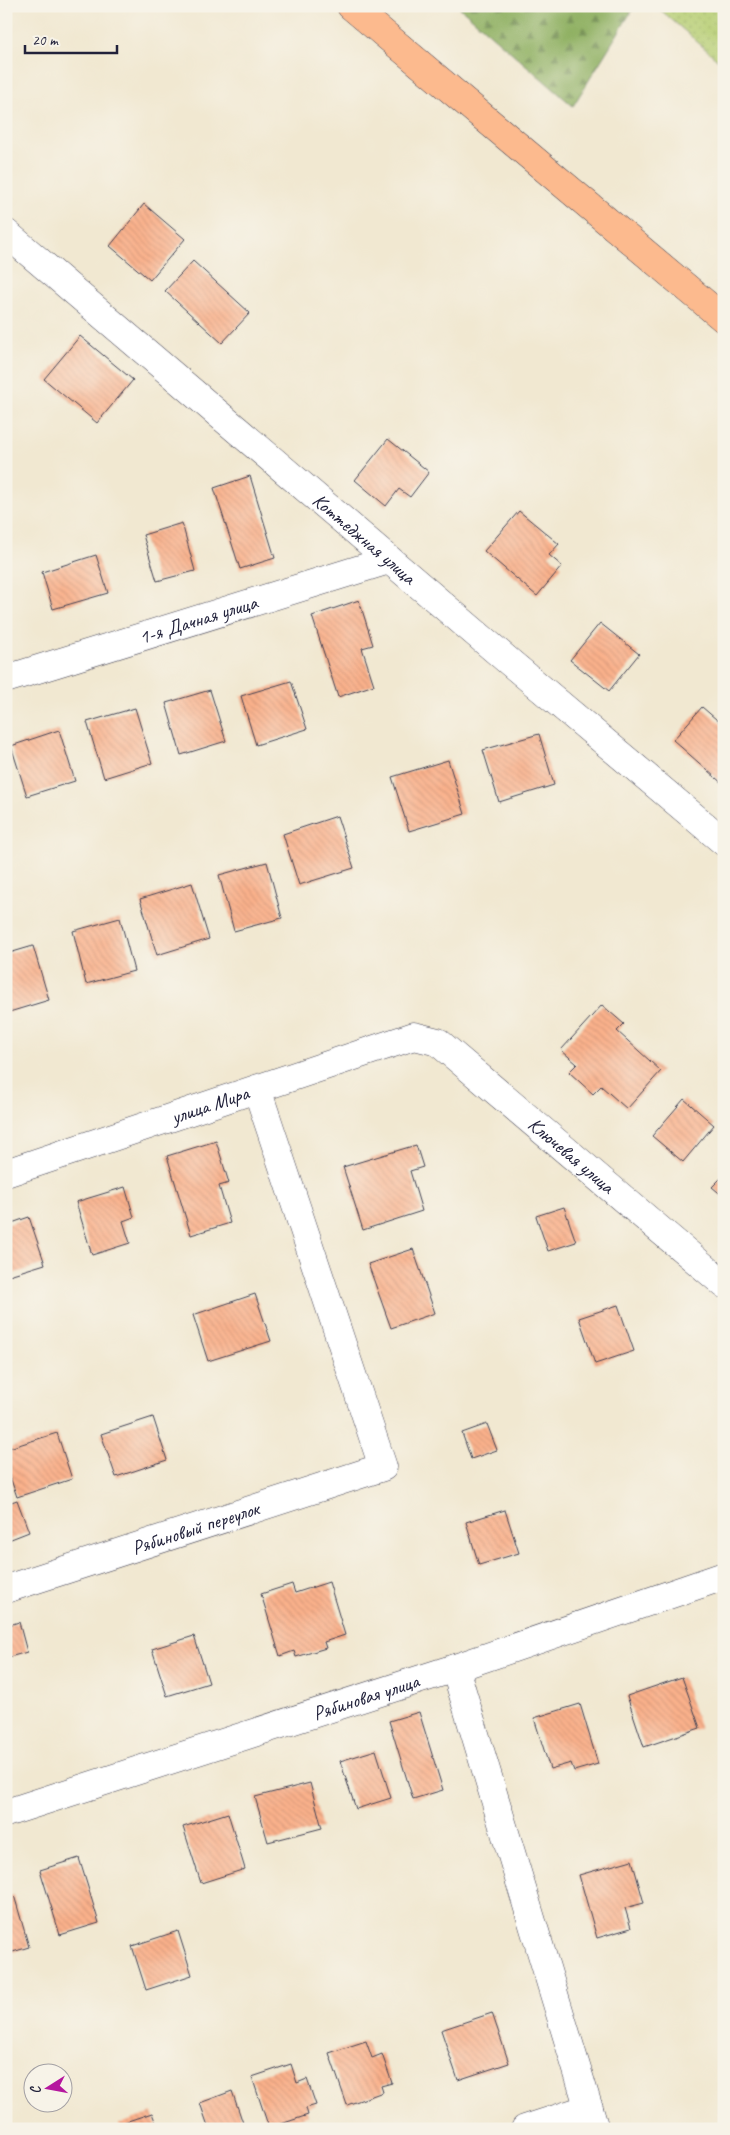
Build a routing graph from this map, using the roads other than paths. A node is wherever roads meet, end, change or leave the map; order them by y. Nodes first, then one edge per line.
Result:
1 (351, 6) edge
2 (6, 233) edge
3 (724, 318) edge
4 (390, 560) junction
5 (6, 679) edge
6 (724, 842) edge
7 (414, 1036) joint
8 (257, 1089) junction
9 (6, 1173) edge
10 (724, 1284) edge
11 (724, 1576) edge
12 (6, 1589) edge
13 (454, 1668) junction
14 (6, 1813) edge
15 (592, 2119) edge
16 (525, 2129) edge

1 - 3 main road
2 - 4 street, Коттеджная улица
4 - 5 street, 1-я Дачная улица
4 - 6 street, Коттеджная улица
7 - 8 street, улица Мира
7 - 10 street, Ключевая улица
8 - 9 street, улица Мира
8 - 12 street, Рябиновый переулок
11 - 13 street, Рябиновая улица
13 - 14 street, Рябиновая улица
13 - 15 street
15 - 16 street

